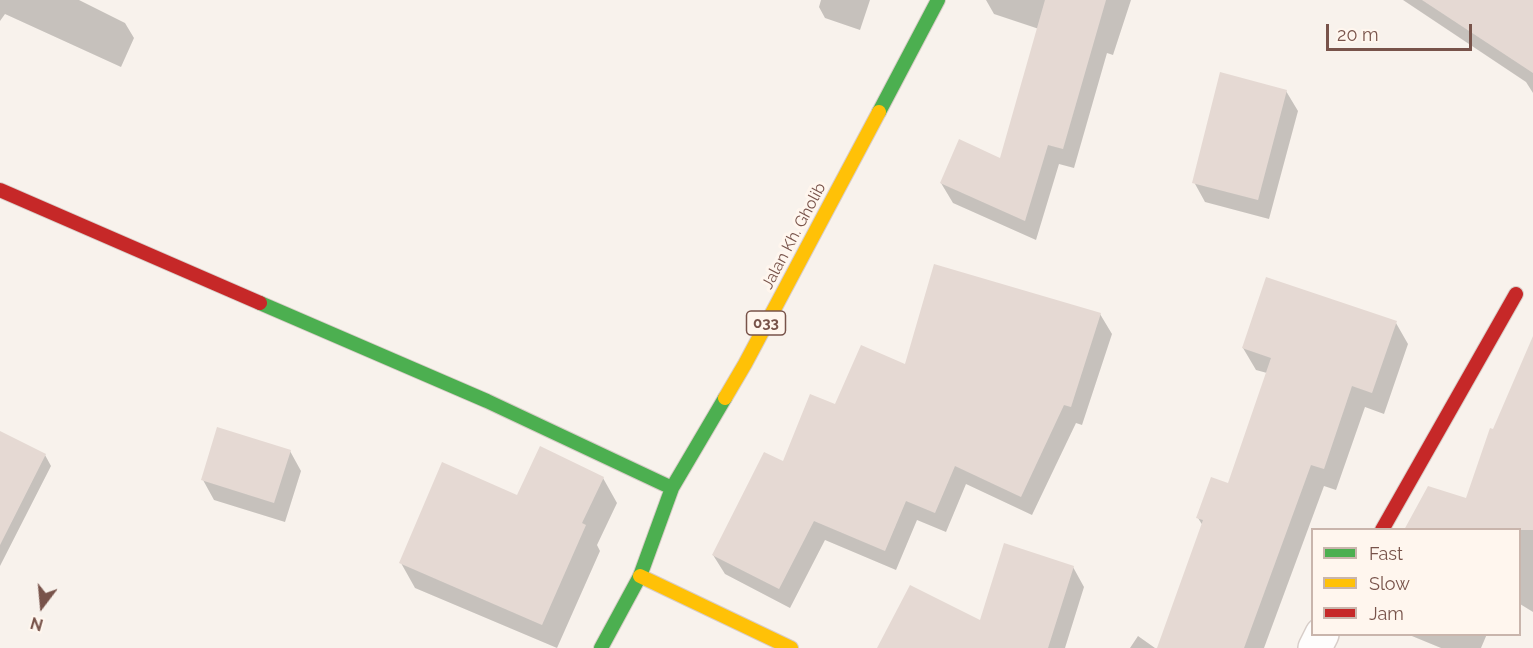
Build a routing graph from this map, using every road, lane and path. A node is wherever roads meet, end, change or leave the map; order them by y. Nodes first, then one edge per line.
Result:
1 (938, 0) edge
2 (0, 190) edge
3 (1516, 294) dead end
4 (672, 488) junction
5 (1383, 528) edge
6 (640, 576) junction
7 (600, 648) edge
8 (790, 648) edge

1 - 4 street, Jalan Kh. Gholib / 033
2 - 4 street
3 - 5 street
4 - 6 street, Jalan Kh. Gholib / 033
6 - 7 street, Jalan Kh. Gholib / 033
6 - 8 street

